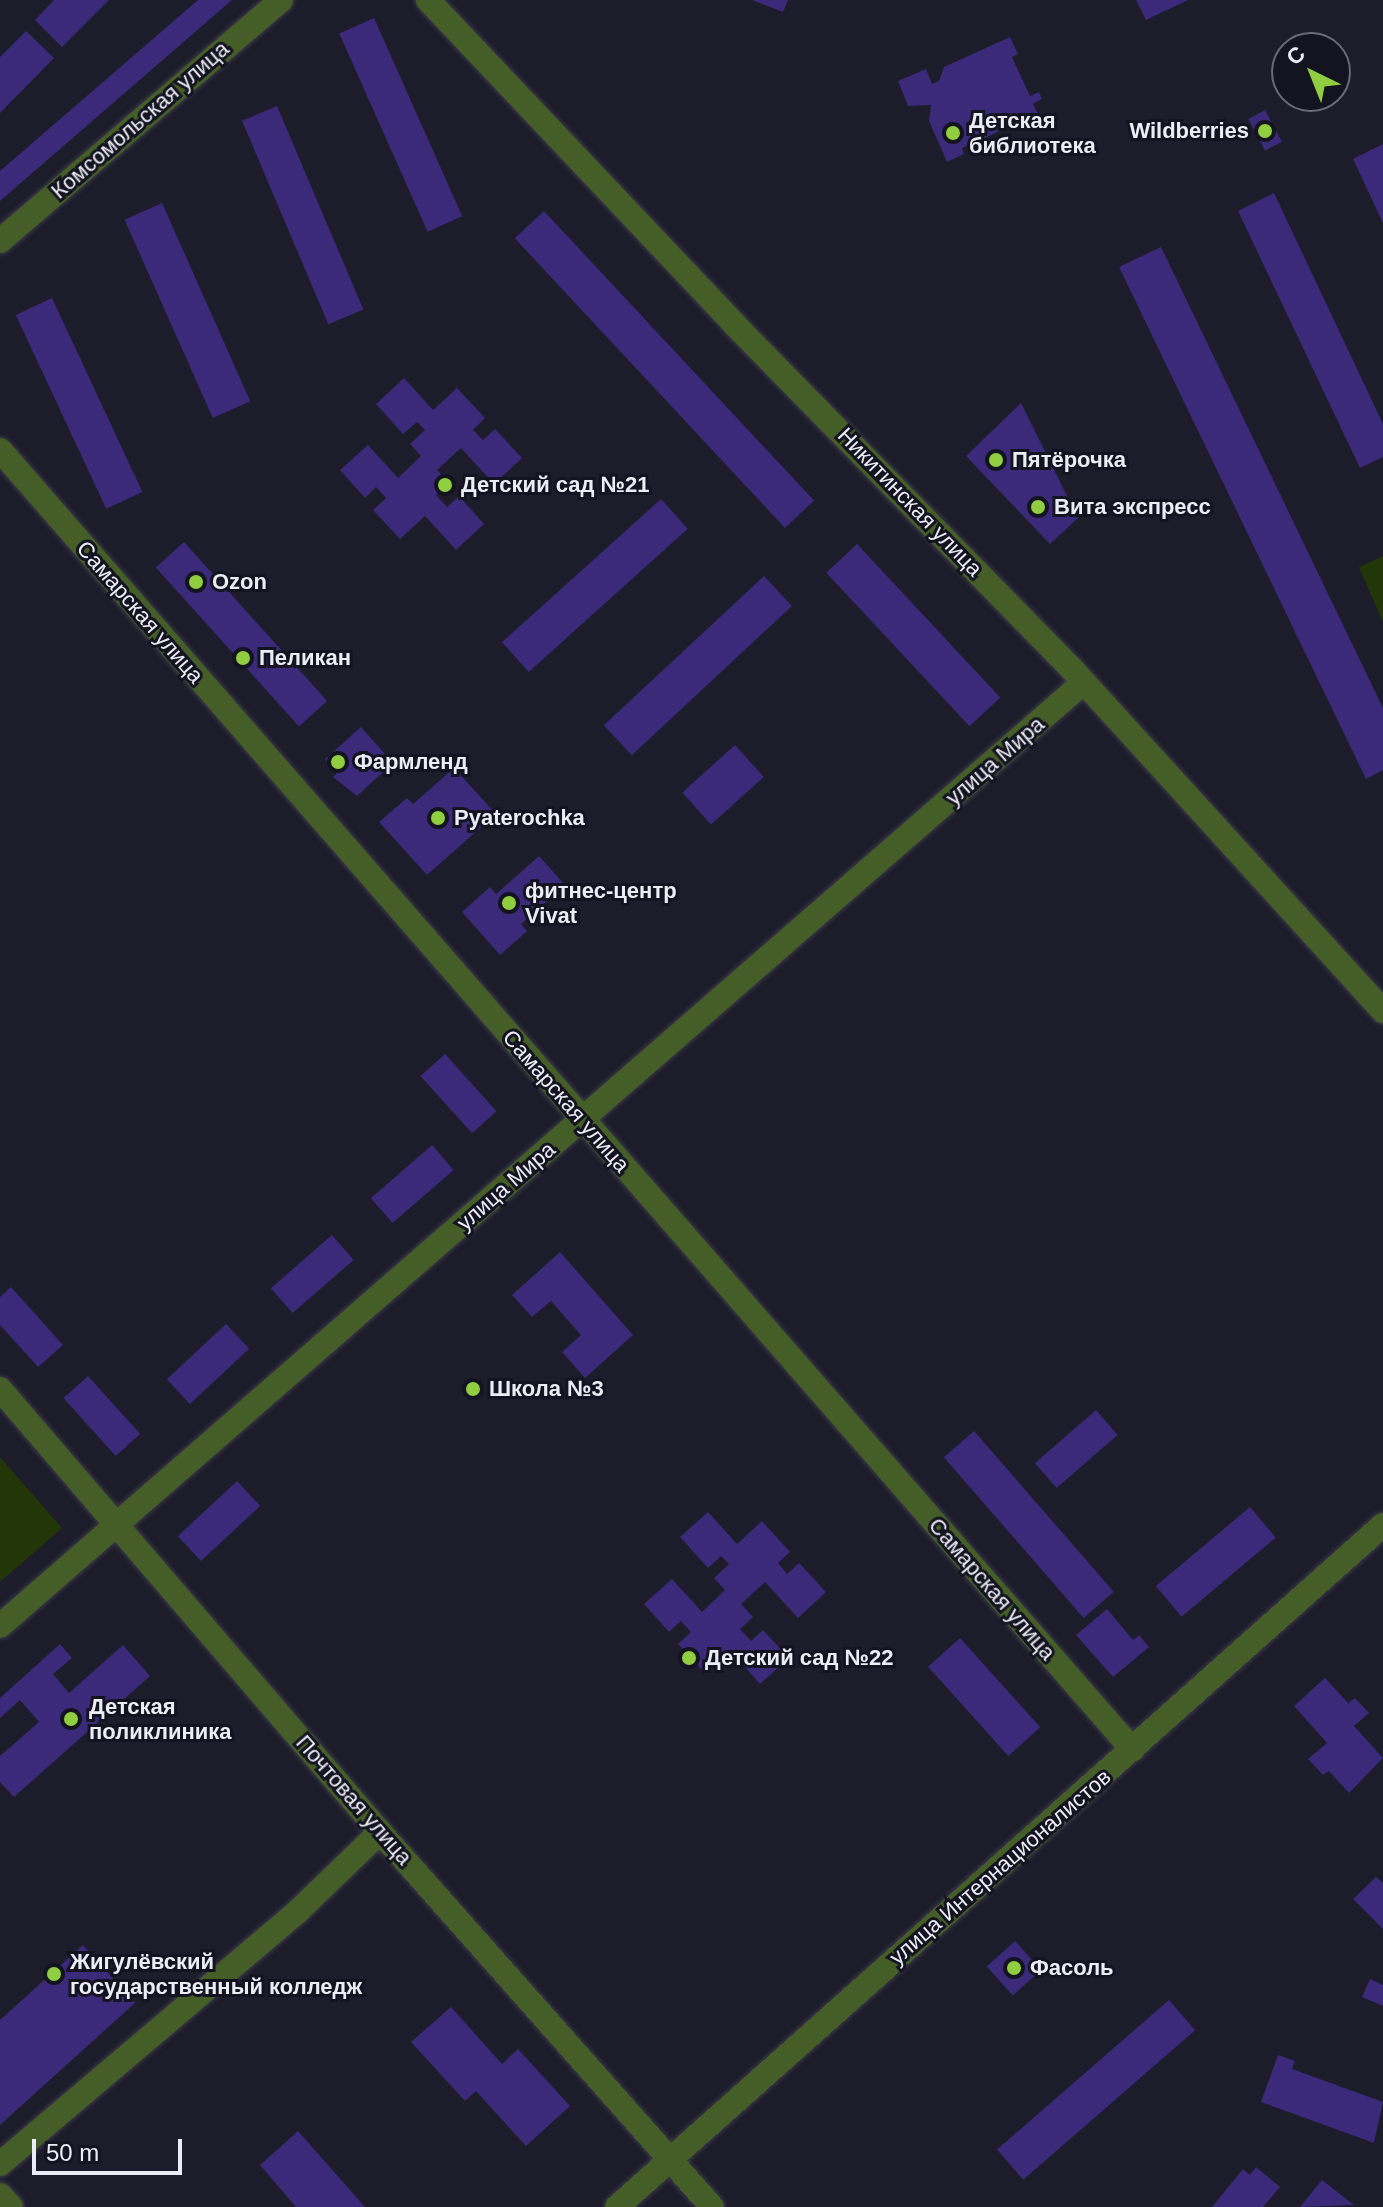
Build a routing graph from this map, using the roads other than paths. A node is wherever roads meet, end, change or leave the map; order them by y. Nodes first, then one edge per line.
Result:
1 (281, 0) edge
2 (428, 0) edge
3 (0, 241) edge
4 (0, 450) edge
5 (1084, 682) junction
6 (1383, 1011) edge
7 (582, 1119) junction
8 (0, 1389) edge
9 (117, 1522) junction
10 (1383, 1525) edge
11 (0, 1626) edge
12 (1133, 1750) junction
13 (380, 1832) junction
14 (670, 2160) junction
15 (0, 2164) edge
16 (0, 2195) edge
17 (11, 2207) edge
18 (617, 2207) edge
19 (712, 2207) edge

1 - 3 street, Комсомольская улица
2 - 5 street, Никитинская улица
4 - 7 street, Самарская улица
5 - 6 street, Никитинская улица
5 - 7 street, улица Мира
7 - 9 street, улица Мира
7 - 12 street, Самарская улица
8 - 9 street, Почтовая улица
9 - 11 street, улица Мира
9 - 13 street, Почтовая улица
10 - 12 street, улица Интернационалистов
12 - 14 street, улица Интернационалистов
13 - 14 street, Почтовая улица
13 - 15 street
14 - 18 street, улица Интернационалистов
14 - 19 street, Почтовая улица
16 - 17 street

